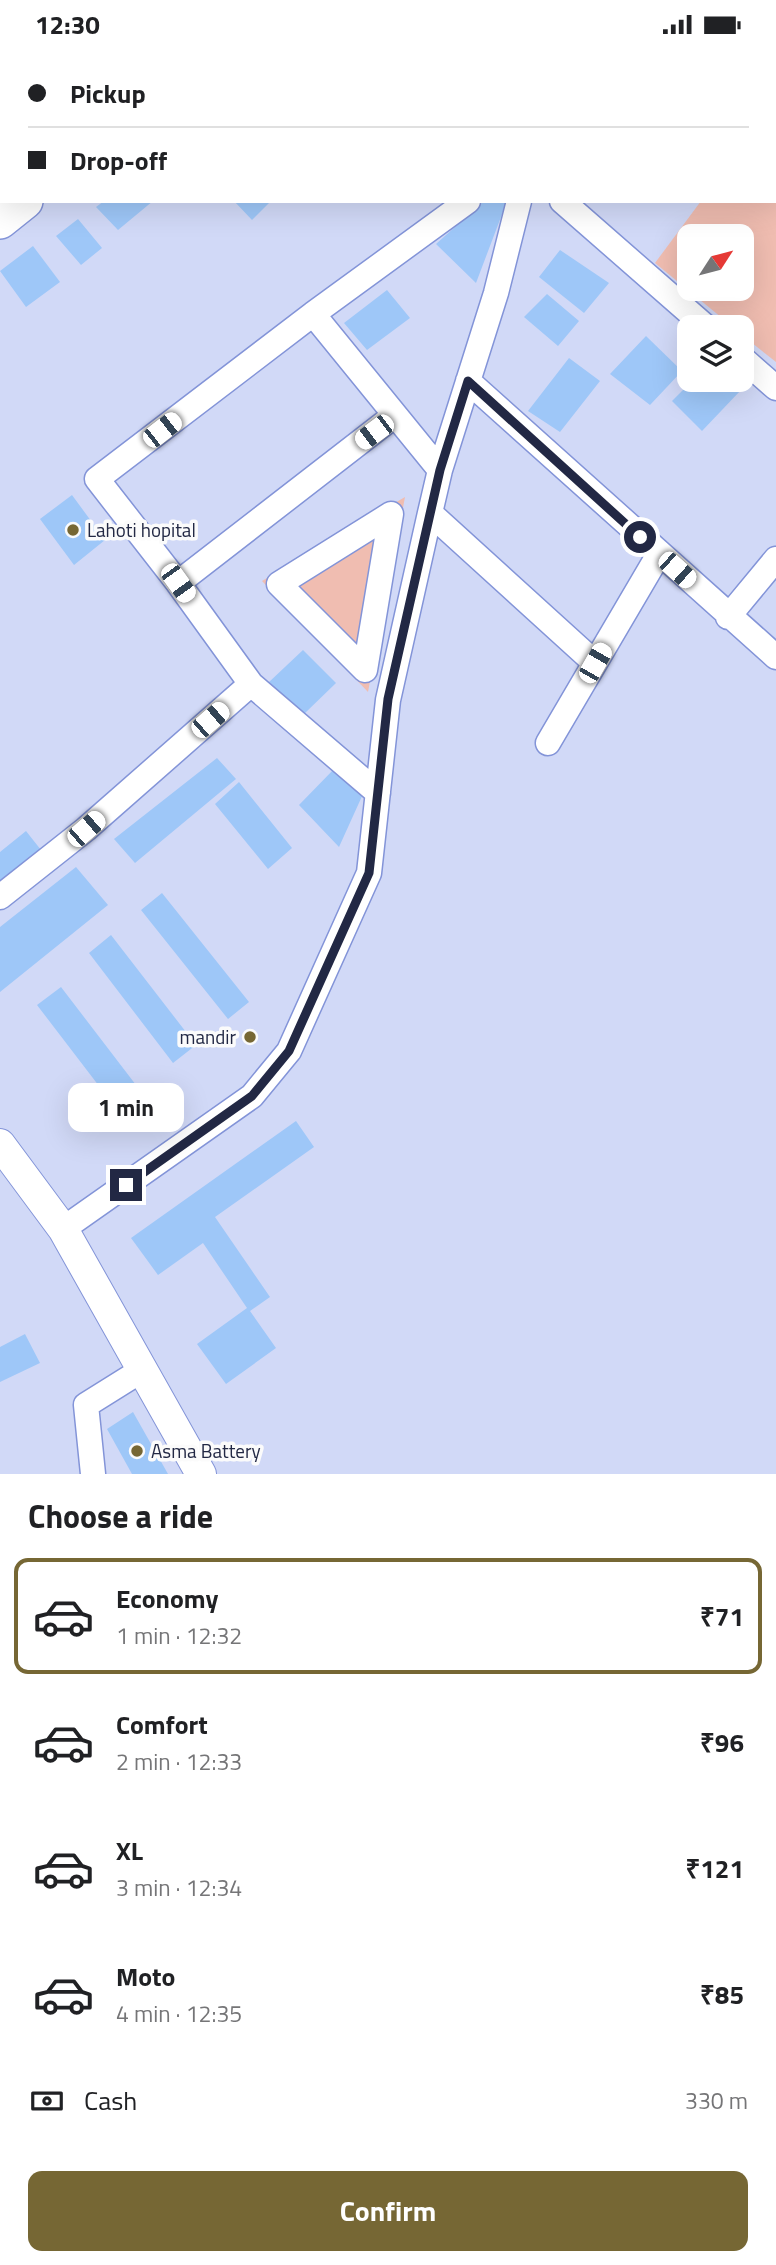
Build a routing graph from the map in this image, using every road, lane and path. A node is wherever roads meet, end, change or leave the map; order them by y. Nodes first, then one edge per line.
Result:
1 (22, 203) edge
2 (465, 203) edge
3 (518, 203) edge
4 (564, 203) edge
5 (0, 221) edge
6 (313, 314) junction
7 (692, 315) edge
8 (754, 369) edge
9 (468, 381) junction
10 (776, 388) edge
11 (396, 415) junction
12 (440, 470) junction
13 (429, 513) junction
14 (391, 514) joint
15 (659, 554) junction
16 (776, 559) edge
17 (178, 583) junction
18 (728, 617) junction
19 (776, 657) edge
20 (595, 663) junction
21 (251, 684) junction
22 (548, 743) dead end
23 (378, 793) junction
24 (0, 897) edge
25 (3, 1156) edge
26 (63, 1229) junction
27 (142, 1370) junction
28 (93, 1474) edge
29 (201, 1474) edge

1 - 5 highway
2 - 6 street
3 - 9 street
4 - 7 street
6 - 11 street
6 - 17 street
8 - 10 street
9 - 12 street
9 - 15 street
11 - 12 street
11 - 17 street
12 - 13 street
13 - 20 street
13 - 23 street
14 - 14 street
15 - 18 street
15 - 20 street
16 - 18 street
17 - 21 street
18 - 19 street
20 - 22 street
21 - 23 street
21 - 24 street
23 - 26 street
25 - 26 main road
26 - 27 main road
27 - 28 street
27 - 29 main road

